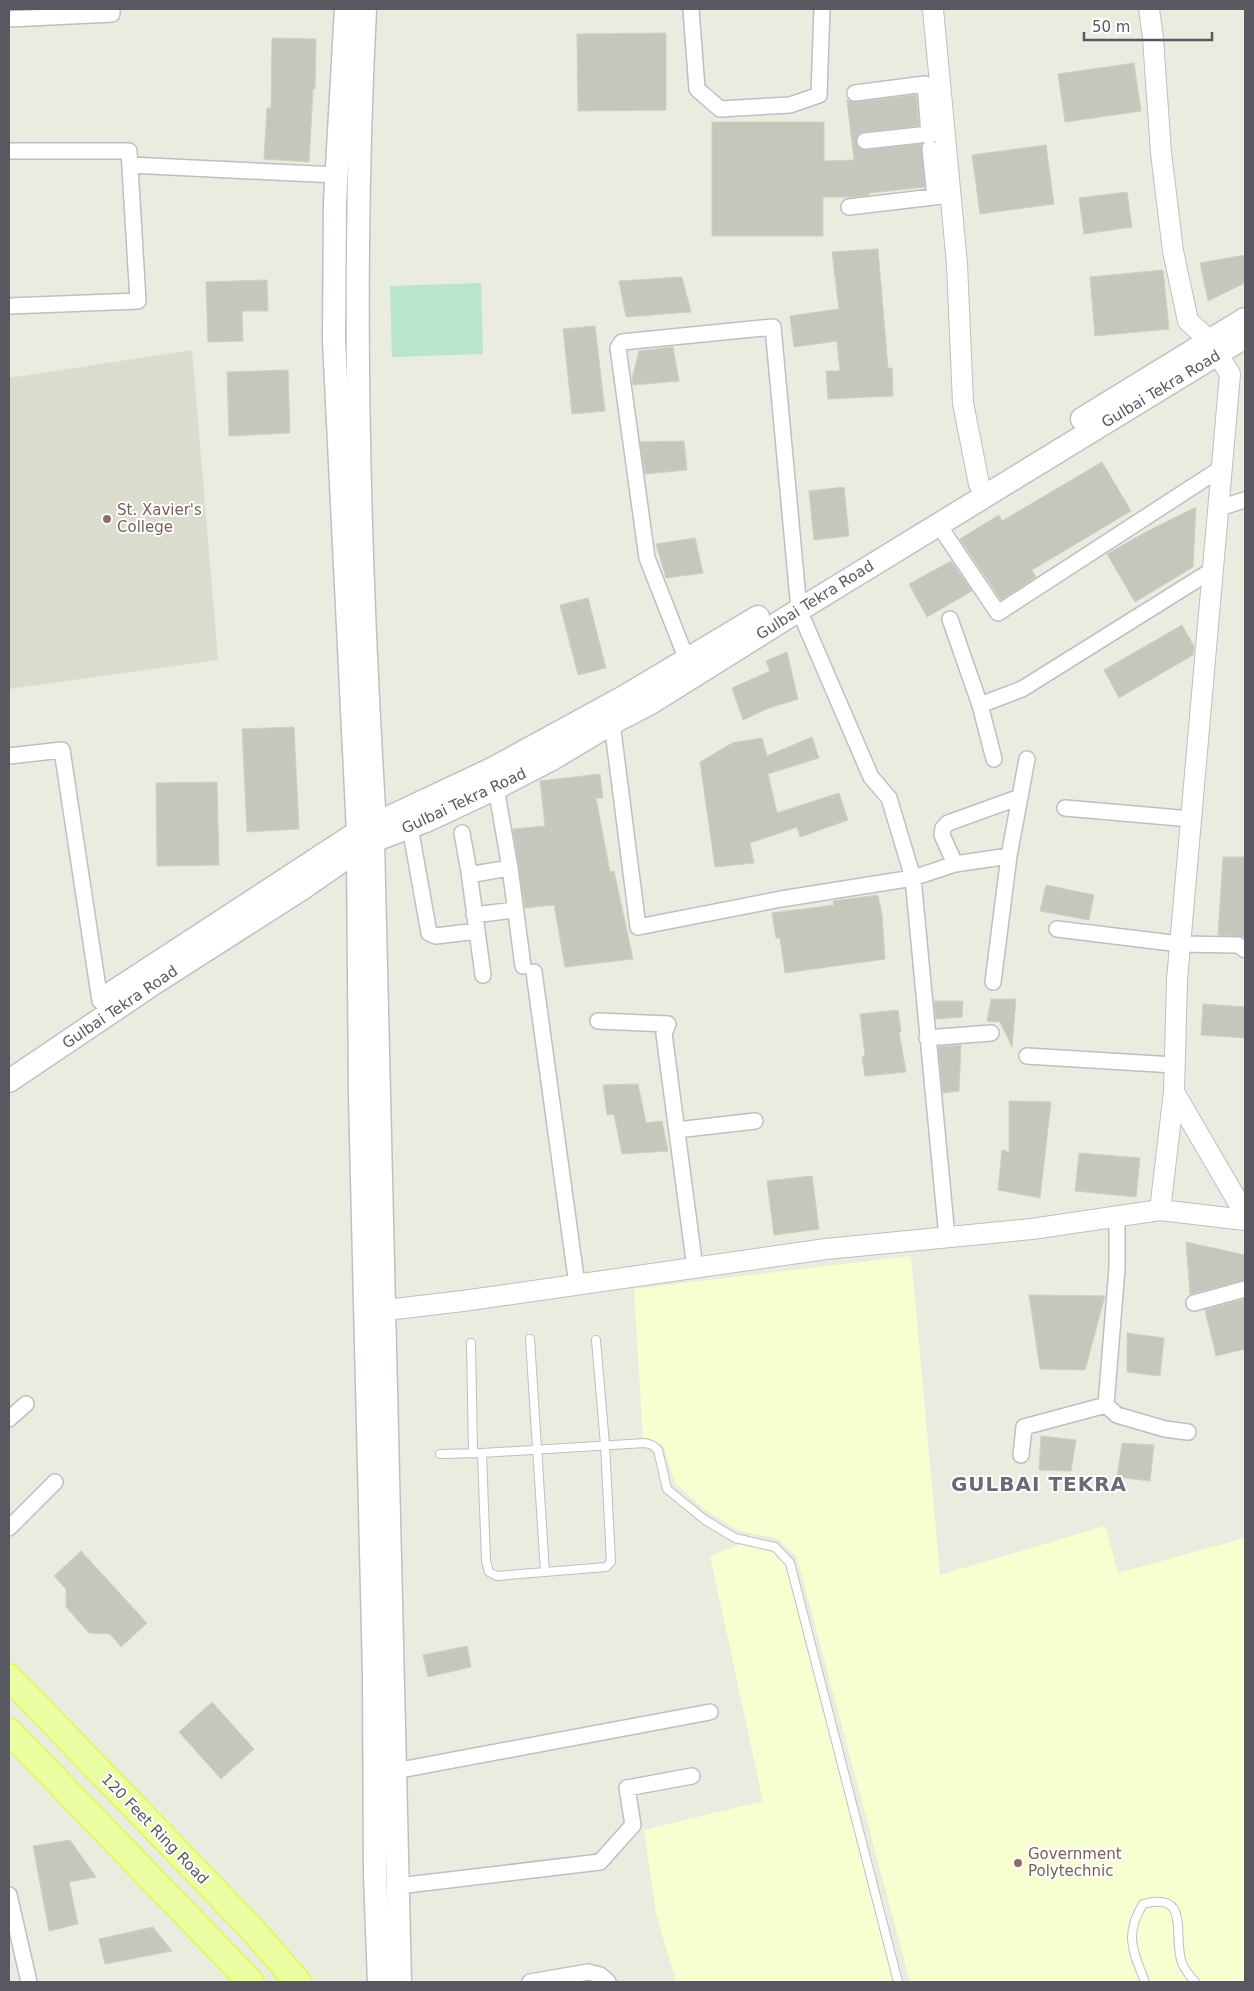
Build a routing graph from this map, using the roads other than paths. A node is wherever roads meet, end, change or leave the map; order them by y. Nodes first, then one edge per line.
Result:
1 (112, 9) edge
2 (346, 9) edge
3 (366, 9) edge
4 (691, 9) edge
5 (822, 9) edge
6 (933, 9) edge
7 (1149, 9) edge
8 (9, 18) edge
9 (932, 83) junction
10 (855, 93) dead end
11 (935, 138) junction
12 (865, 141) dead end
13 (9, 150) edge
14 (130, 165) junction
15 (336, 174) junction
16 (943, 196) junction
17 (849, 207) dead end
18 (9, 306) edge
19 (1245, 319) edge
20 (1245, 337) edge
21 (1214, 347) junction
22 (1223, 467) junction
23 (979, 484) junction
24 (1245, 500) edge
25 (1219, 508) junction
26 (938, 524) junction
27 (1214, 569) junction
28 (799, 601) junction
29 (950, 619) dead end
30 (686, 660) junction
31 (980, 705) junction
32 (612, 723) junction
33 (9, 756) edge
34 (1027, 758) dead end
35 (994, 759) dead end
36 (496, 788) junction
37 (1020, 797) junction
38 (1066, 808) dead end
39 (1191, 819) junction
40 (410, 827) junction
41 (462, 833) dead end
42 (366, 837) junction
43 (1010, 856) junction
44 (955, 864) junction
45 (510, 868) junction
46 (469, 872) junction
47 (913, 878) junction
48 (514, 910) junction
49 (474, 915) junction
50 (1057, 930) dead end
51 (477, 931) junction
52 (1180, 944) junction
53 (1245, 950) edge
54 (483, 975) dead end
55 (993, 982) dead end
56 (100, 1001) junction
57 (598, 1021) dead end
58 (992, 1033) dead end
59 (927, 1038) junction
60 (1027, 1056) dead end
61 (9, 1062) edge
62 (1174, 1065) junction
63 (9, 1081) edge
64 (1174, 1092) junction
65 (755, 1121) dead end
66 (677, 1130) junction
67 (1160, 1210) junction
68 (1245, 1214) edge
69 (1118, 1217) junction
70 (1245, 1220) edge
71 (947, 1237) junction
72 (696, 1268) junction
73 (577, 1285) junction
74 (1245, 1288) edge
75 (1194, 1303) dead end
76 (375, 1311) junction
77 (530, 1339) dead end
78 (596, 1340) dead end
79 (471, 1343) dead end
80 (26, 1404) dead end
81 (1106, 1405) junction
82 (9, 1419) edge
83 (1188, 1432) dead end
84 (604, 1445) junction
85 (537, 1450) junction
86 (473, 1453) junction
87 (482, 1453) junction
88 (440, 1454) dead end
89 (1021, 1455) dead end
90 (56, 1482) dead end
91 (9, 1528) edge
92 (545, 1572) junction
93 (9, 1677) edge
94 (710, 1712) dead end
95 (9, 1731) edge
96 (395, 1771) junction
97 (692, 1776) dead end
98 (398, 1886) junction
99 (9, 1895) edge
100 (29, 1982) edge
101 (251, 1982) edge
102 (298, 1982) edge
103 (379, 1982) edge
104 (400, 1982) edge
105 (530, 1982) edge
106 (608, 1982) edge
107 (898, 1982) edge
108 (1146, 1982) edge
109 (1195, 1982) edge

1 - 8 street
2 - 15 main road
3 - 42 main road
4 - 5 street
6 - 9 street
7 - 21 street
9 - 10 street
9 - 11 street
11 - 12 street
11 - 16 street
13 - 14 street
14 - 15 street
14 - 18 street
15 - 42 main road
16 - 17 street
16 - 23 street
19 - 21 main road, Gulbai Tekra Road
20 - 21 main road, Gulbai Tekra Road
21 - 22 street
21 - 23 main road, Gulbai Tekra Road
21 - 26 main road, Gulbai Tekra Road
22 - 25 street
22 - 26 street
23 - 28 main road, Gulbai Tekra Road
24 - 25 street
25 - 27 street
26 - 28 main road, Gulbai Tekra Road
27 - 31 street
27 - 39 street
28 - 30 main road, Gulbai Tekra Road
28 - 30 street
28 - 32 main road, Gulbai Tekra Road
28 - 47 street
29 - 31 street
30 - 42 main road, Gulbai Tekra Road
31 - 35 street
32 - 36 main road, Gulbai Tekra Road
32 - 47 street
33 - 56 street
34 - 37 street
36 - 40 main road, Gulbai Tekra Road
36 - 45 street
37 - 43 street
37 - 44 street
38 - 39 street
39 - 52 street
40 - 42 main road, Gulbai Tekra Road
40 - 51 street
41 - 46 street
42 - 56 main road, Gulbai Tekra Road
42 - 63 main road, Gulbai Tekra Road
42 - 76 main road
43 - 44 street
43 - 55 street
44 - 47 street
45 - 46 street
45 - 48 street
46 - 49 street
47 - 59 street
48 - 49 street
48 - 73 street
49 - 51 street
50 - 52 street
51 - 54 street
52 - 53 street
52 - 62 street
56 - 61 main road, Gulbai Tekra Road
57 - 66 street
58 - 59 street
59 - 71 street
60 - 62 street
62 - 64 street
64 - 67 street
64 - 68 street
65 - 66 street
66 - 72 street
67 - 69 street
67 - 70 street
69 - 71 street
69 - 81 street
71 - 72 street
72 - 73 street
73 - 76 street
74 - 75 street
76 - 96 main road
76 - 103 main road
77 - 85 lane
78 - 84 lane
79 - 86 lane
80 - 82 street
81 - 83 street
81 - 89 street
84 - 85 lane
84 - 92 lane
84 - 107 lane
85 - 87 lane
85 - 92 lane
86 - 87 lane
86 - 88 lane
87 - 92 lane
90 - 91 street
93 - 102 main road, 120 Feet Ring Road
94 - 96 street
95 - 101 main road
96 - 98 main road
97 - 98 street
98 - 104 main road
99 - 100 street
105 - 106 street
108 - 109 lane

